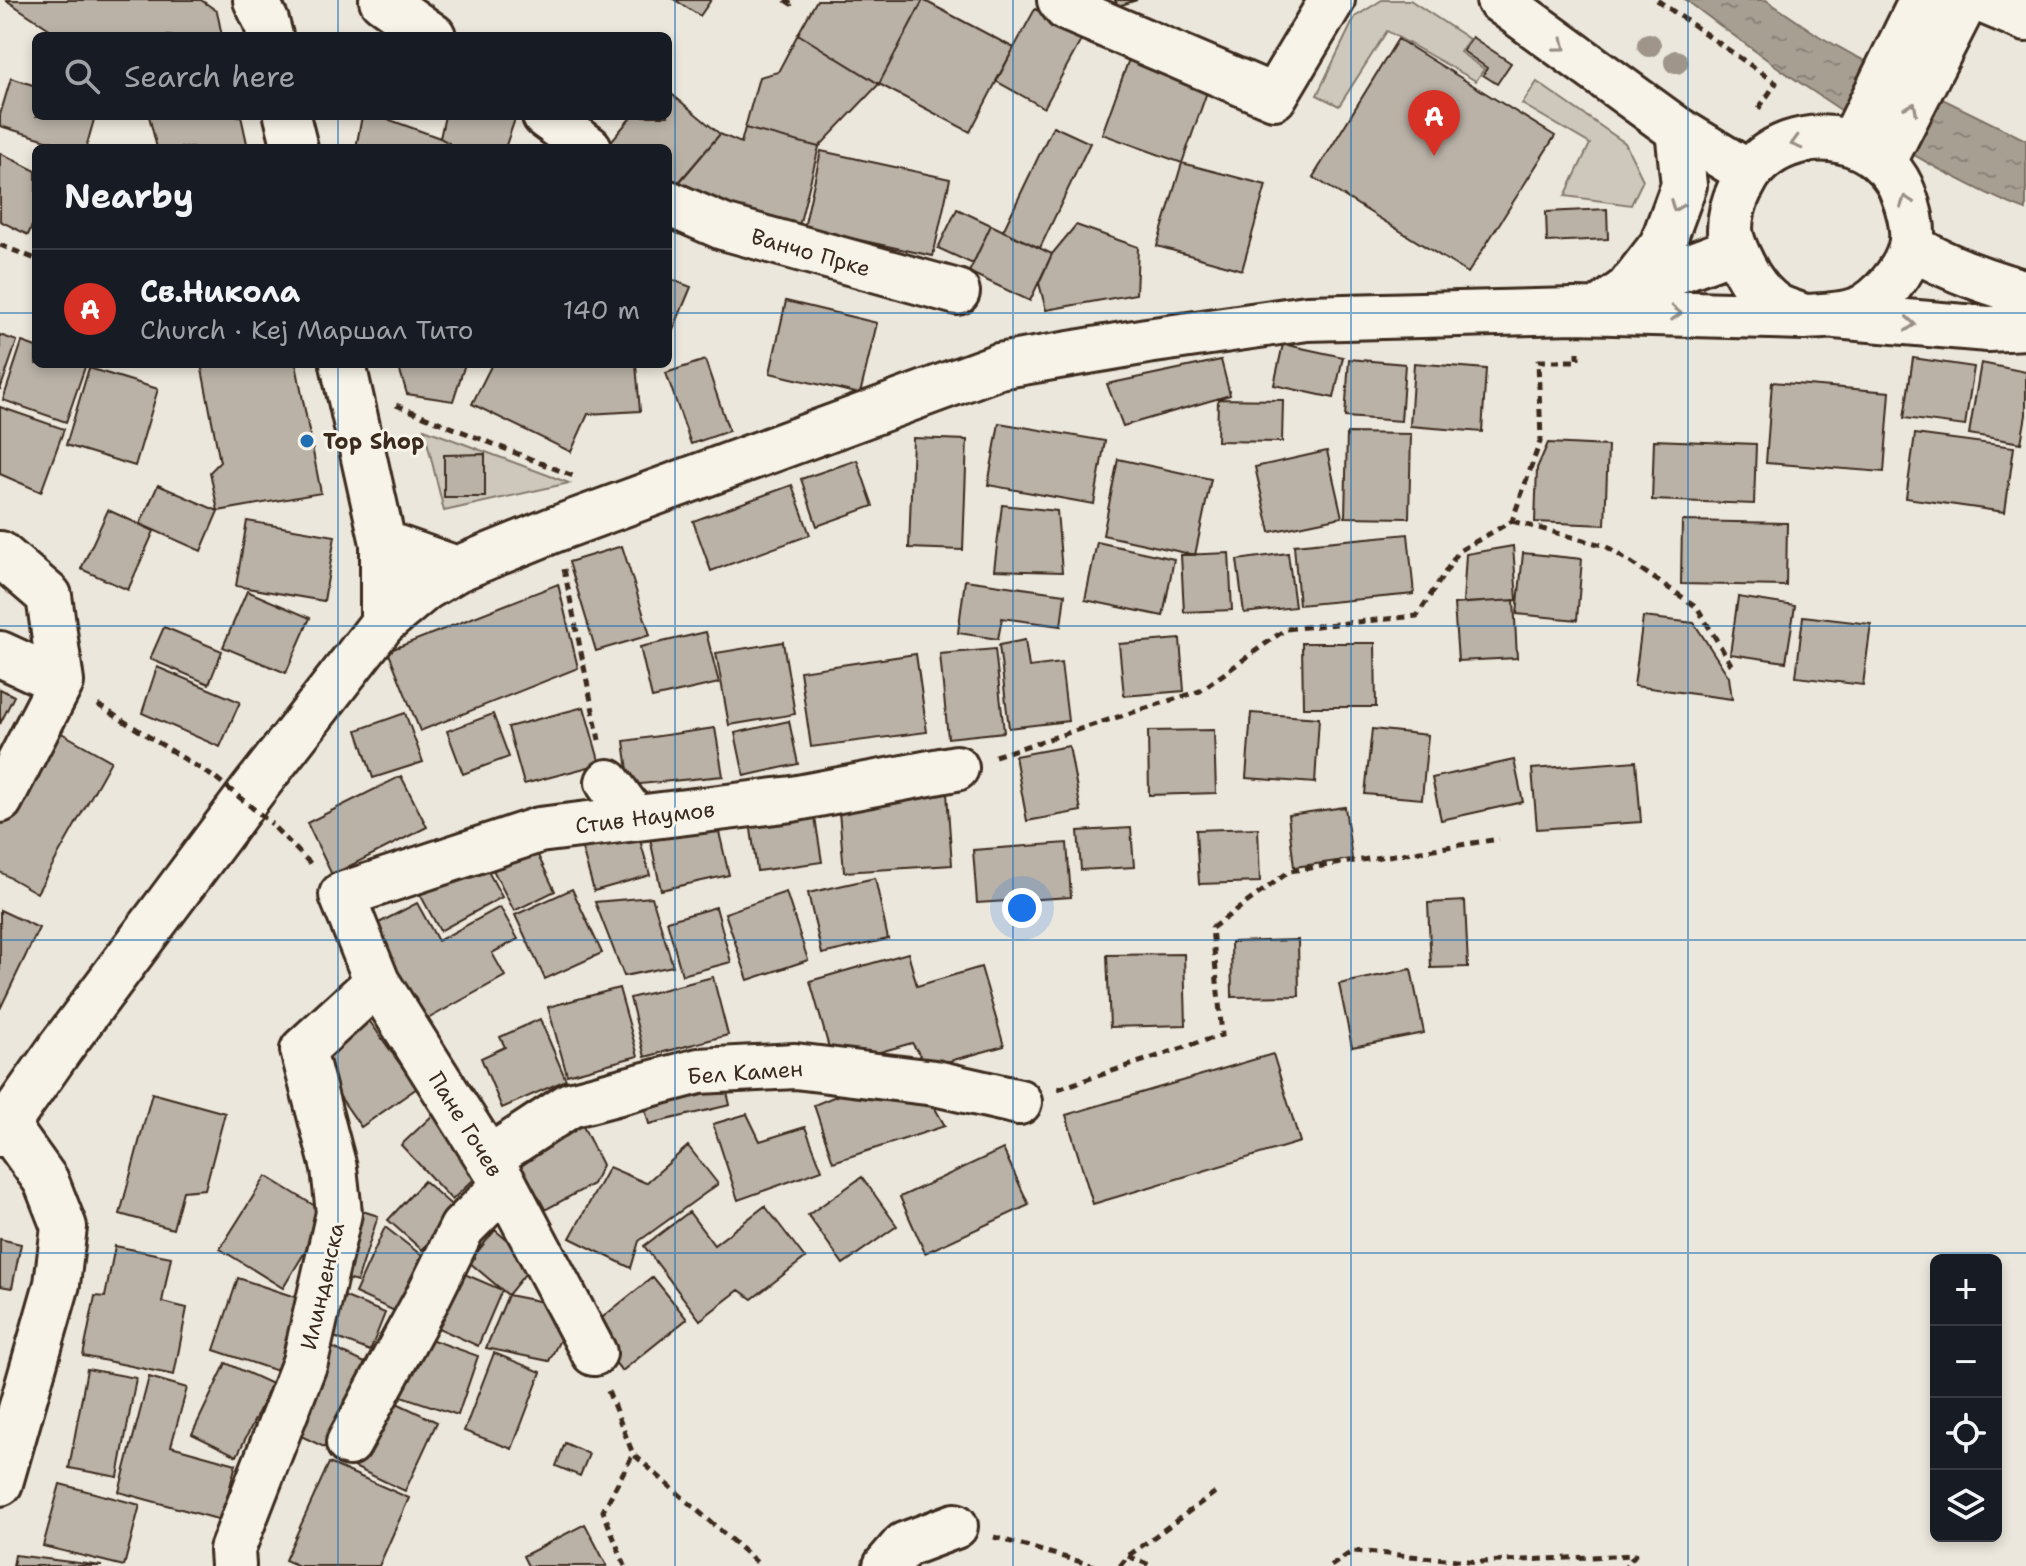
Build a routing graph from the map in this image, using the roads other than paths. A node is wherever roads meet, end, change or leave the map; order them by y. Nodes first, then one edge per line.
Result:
1 (256, 0) edge
2 (382, 0) edge
3 (1060, 0) edge
4 (1332, 0) edge
5 (1499, 0) edge
6 (1922, 0) edge
7 (1966, 0) edge
8 (1981, 0) edge
9 (2026, 19) edge
10 (269, 32) edge
11 (427, 32) edge
12 (1918, 52) junction
13 (288, 120) edge
14 (550, 120) edge
15 (1678, 130) junction
16 (294, 144) edge
17 (584, 144) edge
18 (1870, 148) junction
19 (1749, 173) junction
20 (672, 205) edge
21 (1735, 249) junction
22 (1922, 253) junction
23 (957, 292) dead end
24 (2026, 293) edge
25 (1613, 300) junction
26 (1818, 316) junction
27 (2026, 327) edge
28 (344, 368) edge
29 (383, 543) junction
30 (0, 554) edge
31 (418, 595) junction
32 (0, 654) edge
33 (61, 682) junction
34 (956, 768) road end
35 (608, 782) road end
36 (0, 800) edge
37 (634, 818) junction
38 (342, 895) joint
39 (377, 982) junction
40 (1019, 1102) road end
41 (2, 1128) edge
42 (496, 1172) junction
43 (594, 1353) road end
44 (349, 1443) dead end
45 (0, 1483) edge
46 (955, 1526) road end
47 (233, 1566) edge
48 (886, 1566) edge

1 - 10 street
2 - 11 street
3 - 4 street
5 -> 15 street
6 - 12 street
7 - 12 street
8 - 9 street
12 - 18 street
13 - 16 street
14 - 17 street
15 - 19 street
15 -> 25 street
18 -> 19 street
22 -> 18 street
19 - 21 street
20 - 23 street, Ванчо Прке
21 - 25 street
21 - 26 street
22 - 24 street
22 - 26 street
25 -> 26 street
25 - 31 street
26 -> 27 street
28 - 29 street
29 - 31 street
29 - 31 street
30 - 33 street
31 - 41 street
32 - 33 street
33 - 36 street
34 - 37 street, Стив Наумов
35 - 37 street
37 - 38 street, Стив Наумов
38 - 39 street, Пане Гочев
39 - 42 street, Пане Гочев
39 - 47 street, Илинденска
40 - 42 street, Бел Камен
41 - 45 street
42 - 43 street, Пане Гочев
42 - 44 street, Бел Камен
46 - 48 street

